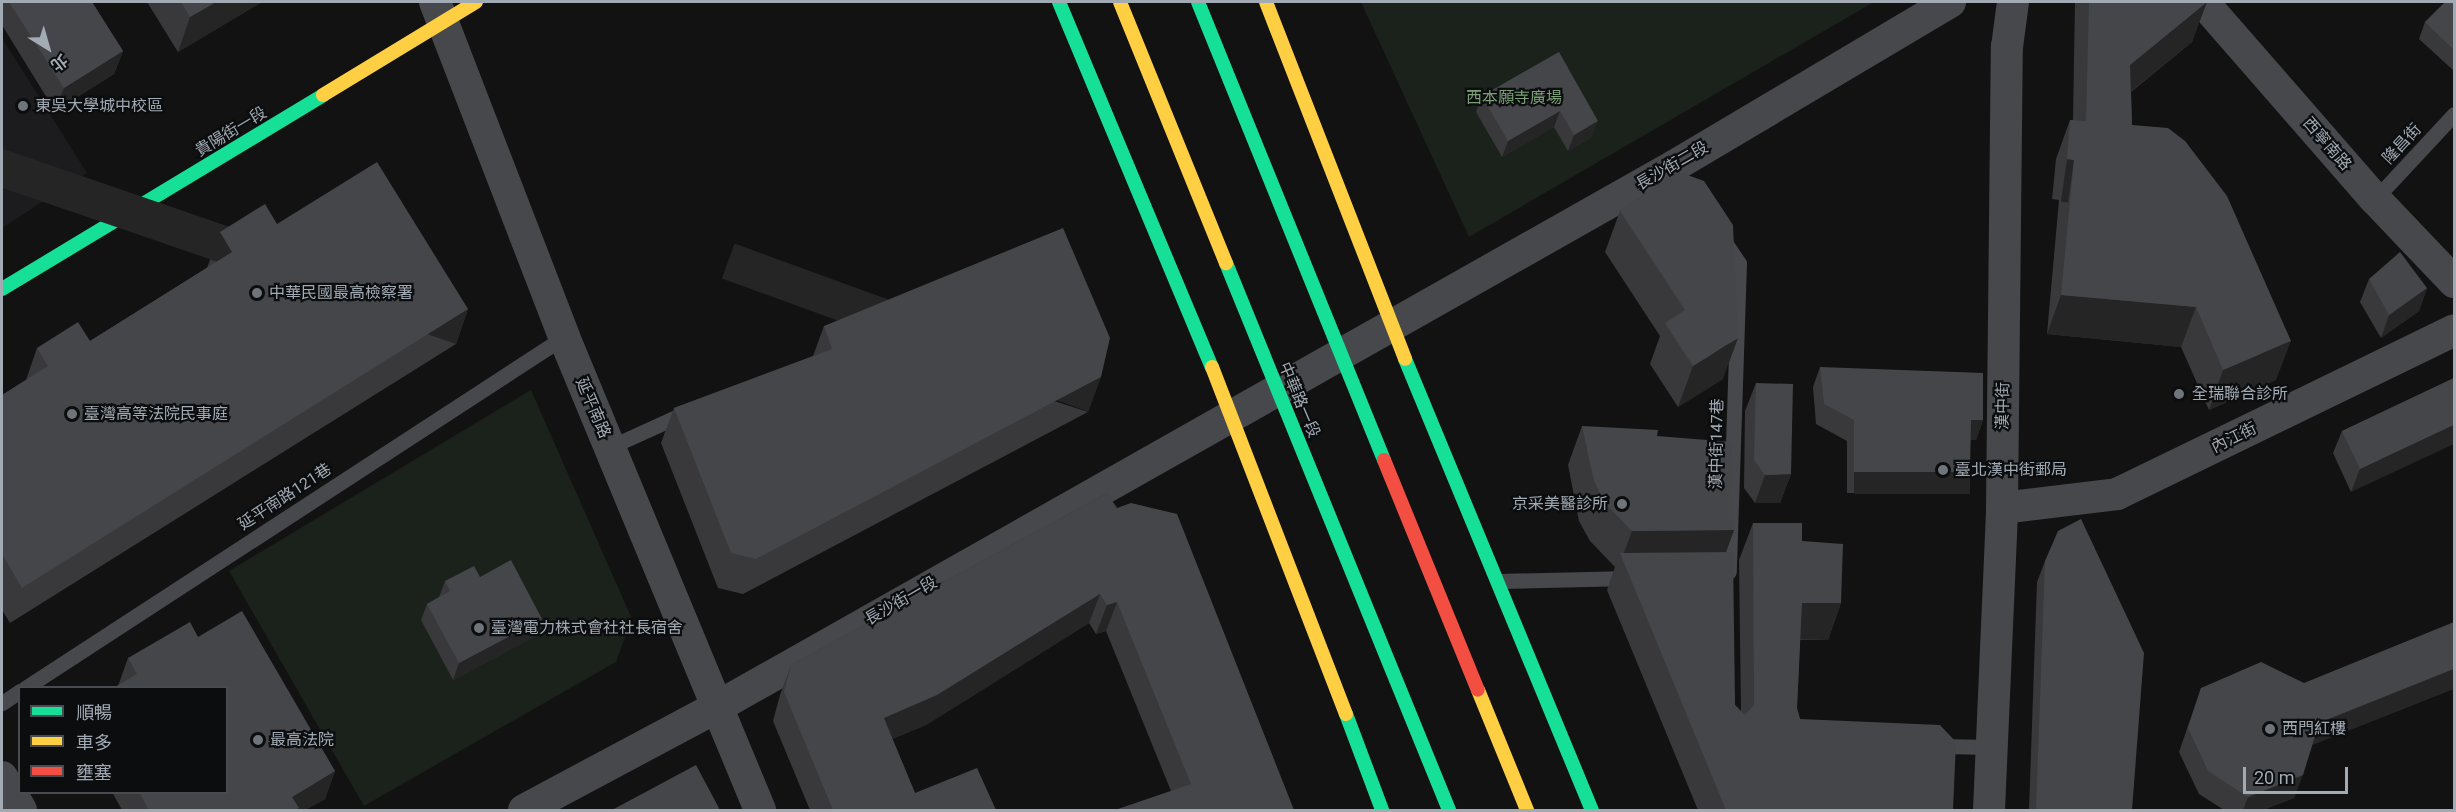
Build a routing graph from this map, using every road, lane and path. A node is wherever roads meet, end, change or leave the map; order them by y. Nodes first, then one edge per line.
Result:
1 (476, 2) edge
2 (1059, 2) edge
3 (1120, 2) edge
4 (1198, 2) edge
5 (1266, 2) edge
6 (1950, 2) edge
7 (2013, 2) edge
8 (2203, 2) edge
9 (440, 12) edge
10 (2454, 114) edge
11 (2375, 199) junction
12 (1713, 224) edge
13 (2454, 282) edge
14 (2, 289) edge
15 (1391, 325) junction
16 (2454, 330) edge
17 (564, 337) junction
18 (1341, 354) junction
19 (1278, 389) junction
20 (705, 403) edge
21 (1232, 414) junction
22 (610, 447) junction
23 (2002, 508) junction
24 (1649, 579) edge
25 (1498, 581) junction
26 (1725, 583) edge
27 (27, 686) edge
28 (18, 692) edge
29 (2, 703) edge
30 (717, 707) junction
31 (1923, 746) edge
32 (1994, 747) junction
33 (2, 777) edge
34 (21, 810) edge
35 (524, 810) edge
36 (760, 810) edge
37 (1382, 810) edge
38 (1449, 810) edge
39 (1527, 810) edge
40 (1592, 810) edge
41 (1989, 810) edge

1 - 9 main road, 貴陽街一段
2 - 21 main road
3 - 19 main road, 中華路一段
4 - 18 main road
5 - 15 main road
6 - 15 street, 長沙街二段
7 - 23 street, 漢中街
8 - 11 street, 西寧南路
9 - 14 main road, 貴陽街一段
9 - 17 street, 延平南路
10 - 11 lane, 隆昌街
11 - 13 street, 西寧南路
12 - 26 lane, 漢中街147巷
15 - 18 street, 長沙街二段
15 - 25 main road
16 - 23 street, 內江街
17 - 22 street, 延平南路
17 - 27 lane, 延平南路121巷
18 - 19 street, 長沙街一段
18 - 39 main road
19 - 21 street, 長沙街一段
19 - 38 main road, 中華路一段
20 - 22 lane
21 - 30 street, 長沙街一段
21 - 37 main road
22 - 30 street, 延平南路
23 - 32 street, 漢中街
24 - 25 lane
25 - 40 main road
28 - 29 lane
30 - 35 street, 長沙街一段
30 - 36 street, 延平南路
31 - 32 lane
32 - 41 street, 漢中街
33 - 34 street

